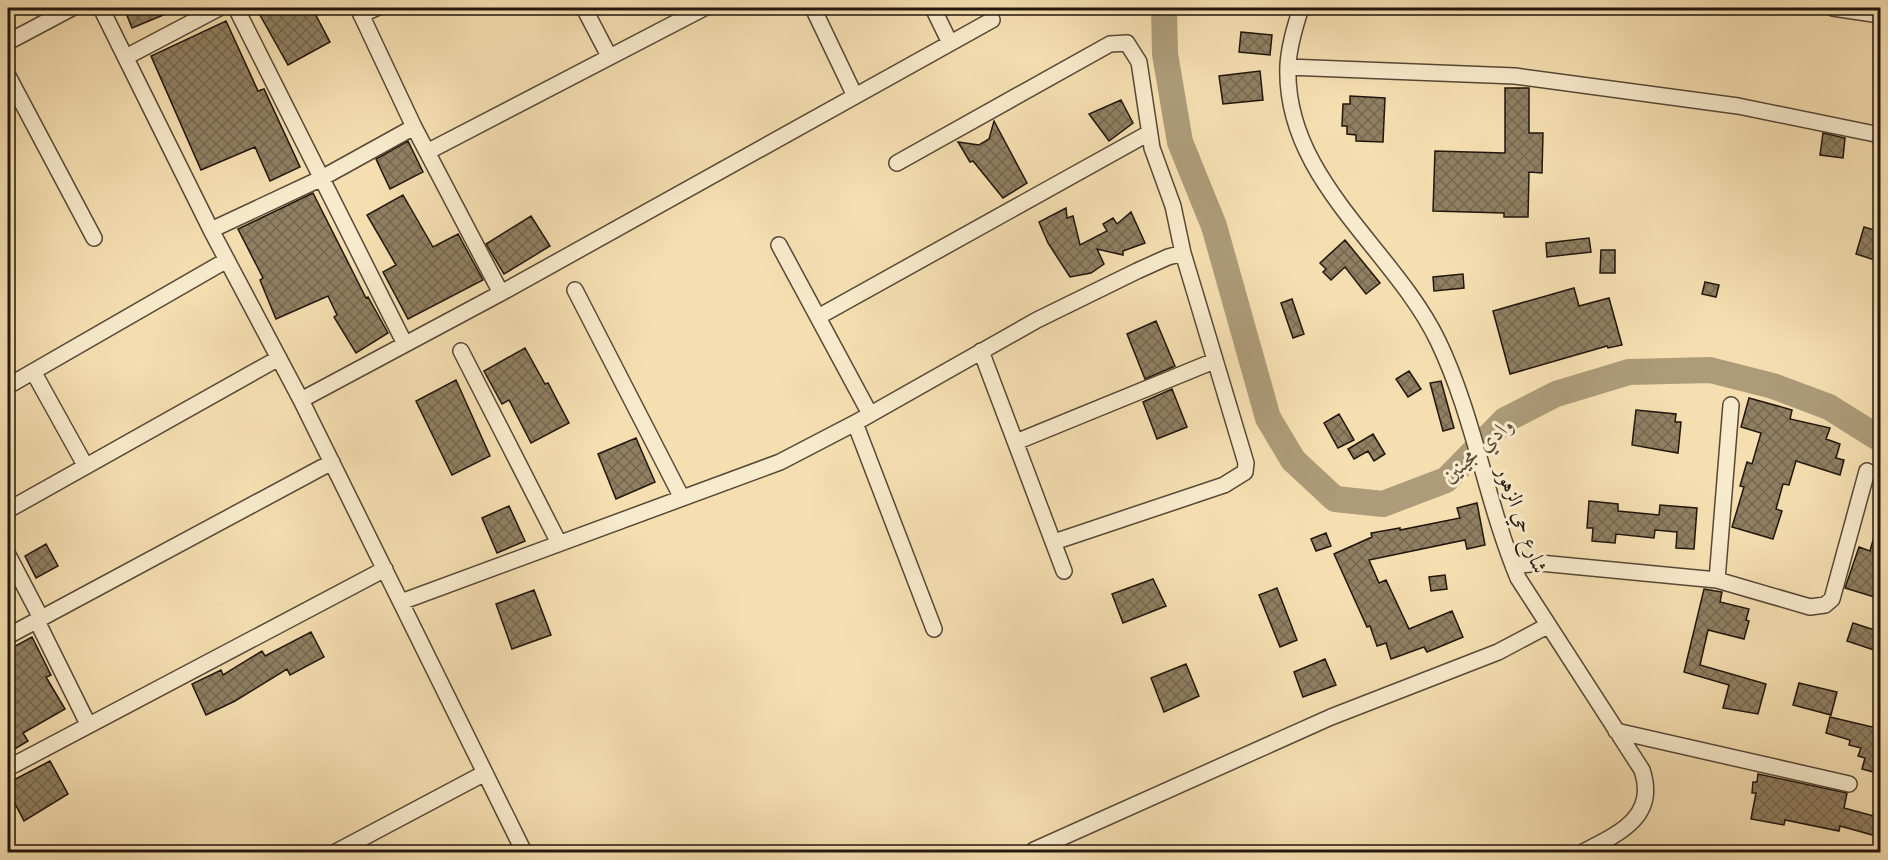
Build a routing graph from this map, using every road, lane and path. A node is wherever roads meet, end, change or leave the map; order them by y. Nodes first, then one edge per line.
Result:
1 (72, 8) edge
2 (101, 8) edge
3 (219, 8) edge
4 (236, 8) edge
5 (376, 8) edge
6 (584, 8) edge
7 (704, 8) edge
8 (813, 8) edge
9 (933, 8) edge
10 (1301, 8) edge
11 (1833, 8) edge
12 (360, 11) edge
13 (1881, 15) edge
14 (992, 20) dead end
15 (8, 42) edge
16 (950, 43) junction
17 (609, 56) junction
18 (126, 57) junction
19 (1288, 67) junction
20 (8, 76) edge
21 (855, 96) junction
22 (414, 127) junction
23 (1149, 133) junction
24 (1881, 135) edge
25 (426, 152) junction
26 (897, 163) dead end
27 (321, 179) junction
28 (212, 230) junction
29 (94, 238) dead end
30 (779, 245) dead end
31 (1184, 253) junction
32 (227, 260) junction
33 (575, 290) dead end
34 (501, 293) junction
35 (818, 316) junction
36 (405, 344) junction
37 (461, 351) dead end
38 (981, 351) junction
39 (279, 358) junction
40 (1214, 361) junction
41 (34, 373) junction
42 (8, 386) edge
43 (301, 400) junction
44 (1731, 405) dead end
45 (870, 414) junction
46 (855, 423) junction
47 (1016, 442) junction
48 (332, 462) junction
49 (85, 465) junction
50 (1867, 471) dead end
51 (682, 498) junction
52 (8, 510) edge
53 (1054, 542) junction
54 (559, 543) junction
55 (8, 555) edge
56 (1513, 566) junction
57 (385, 568) junction
58 (1064, 571) dead end
59 (1717, 580) junction
60 (401, 602) junction
61 (39, 620) junction
62 (1547, 626) junction
63 (934, 629) dead end
64 (8, 636) edge
65 (88, 724) junction
66 (1616, 731) junction
67 (8, 768) edge
68 (483, 774) junction
69 (1849, 784) dead end
70 (1034, 850) dead end
71 (336, 852) edge
72 (524, 852) edge
73 (1583, 852) edge

1 - 15 street
2 - 18 street
3 - 18 street
4 - 27 street
5 - 12 street
6 - 17 street
7 - 17 street
8 - 21 street
9 - 16 street
10 - 19 street, شارع حي الزهور
11 - 13 street
12 - 22 street
14 - 16 street
16 - 21 street
17 - 25 street
18 - 28 street
19 - 24 street
19 - 56 street, شارع حي الزهور
20 - 29 street
21 - 34 street
22 - 25 street
22 - 27 street
23 - 26 street
23 - 31 street
23 - 35 street
25 - 34 street
27 - 28 street
27 - 36 street
28 - 32 street
30 - 35 street
31 - 38 street
31 - 40 street
32 - 39 street
32 - 41 street
33 - 51 street
34 - 36 street
35 - 45 street
36 - 43 street
37 - 54 street
38 - 45 street
38 - 47 street
39 - 43 street
39 - 49 street
40 - 47 street
40 - 53 street
41 - 42 street
41 - 49 street
43 - 48 street
44 - 59 street
45 - 46 street
46 - 51 street
46 - 63 street
47 - 53 street
48 - 57 street
48 - 61 street
49 - 52 street
50 - 59 street
51 - 54 street
53 - 58 street
54 - 60 street
55 - 61 street
56 - 59 street
56 - 62 street, شارع حي الزهور
57 - 60 street
57 - 65 street
60 - 68 street
61 - 64 street
61 - 65 street
62 - 66 street, شارع حي الزهور
62 - 70 street
65 - 67 street
66 - 69 street
66 - 73 street, شارع حي الزهور
68 - 71 street
68 - 72 street

